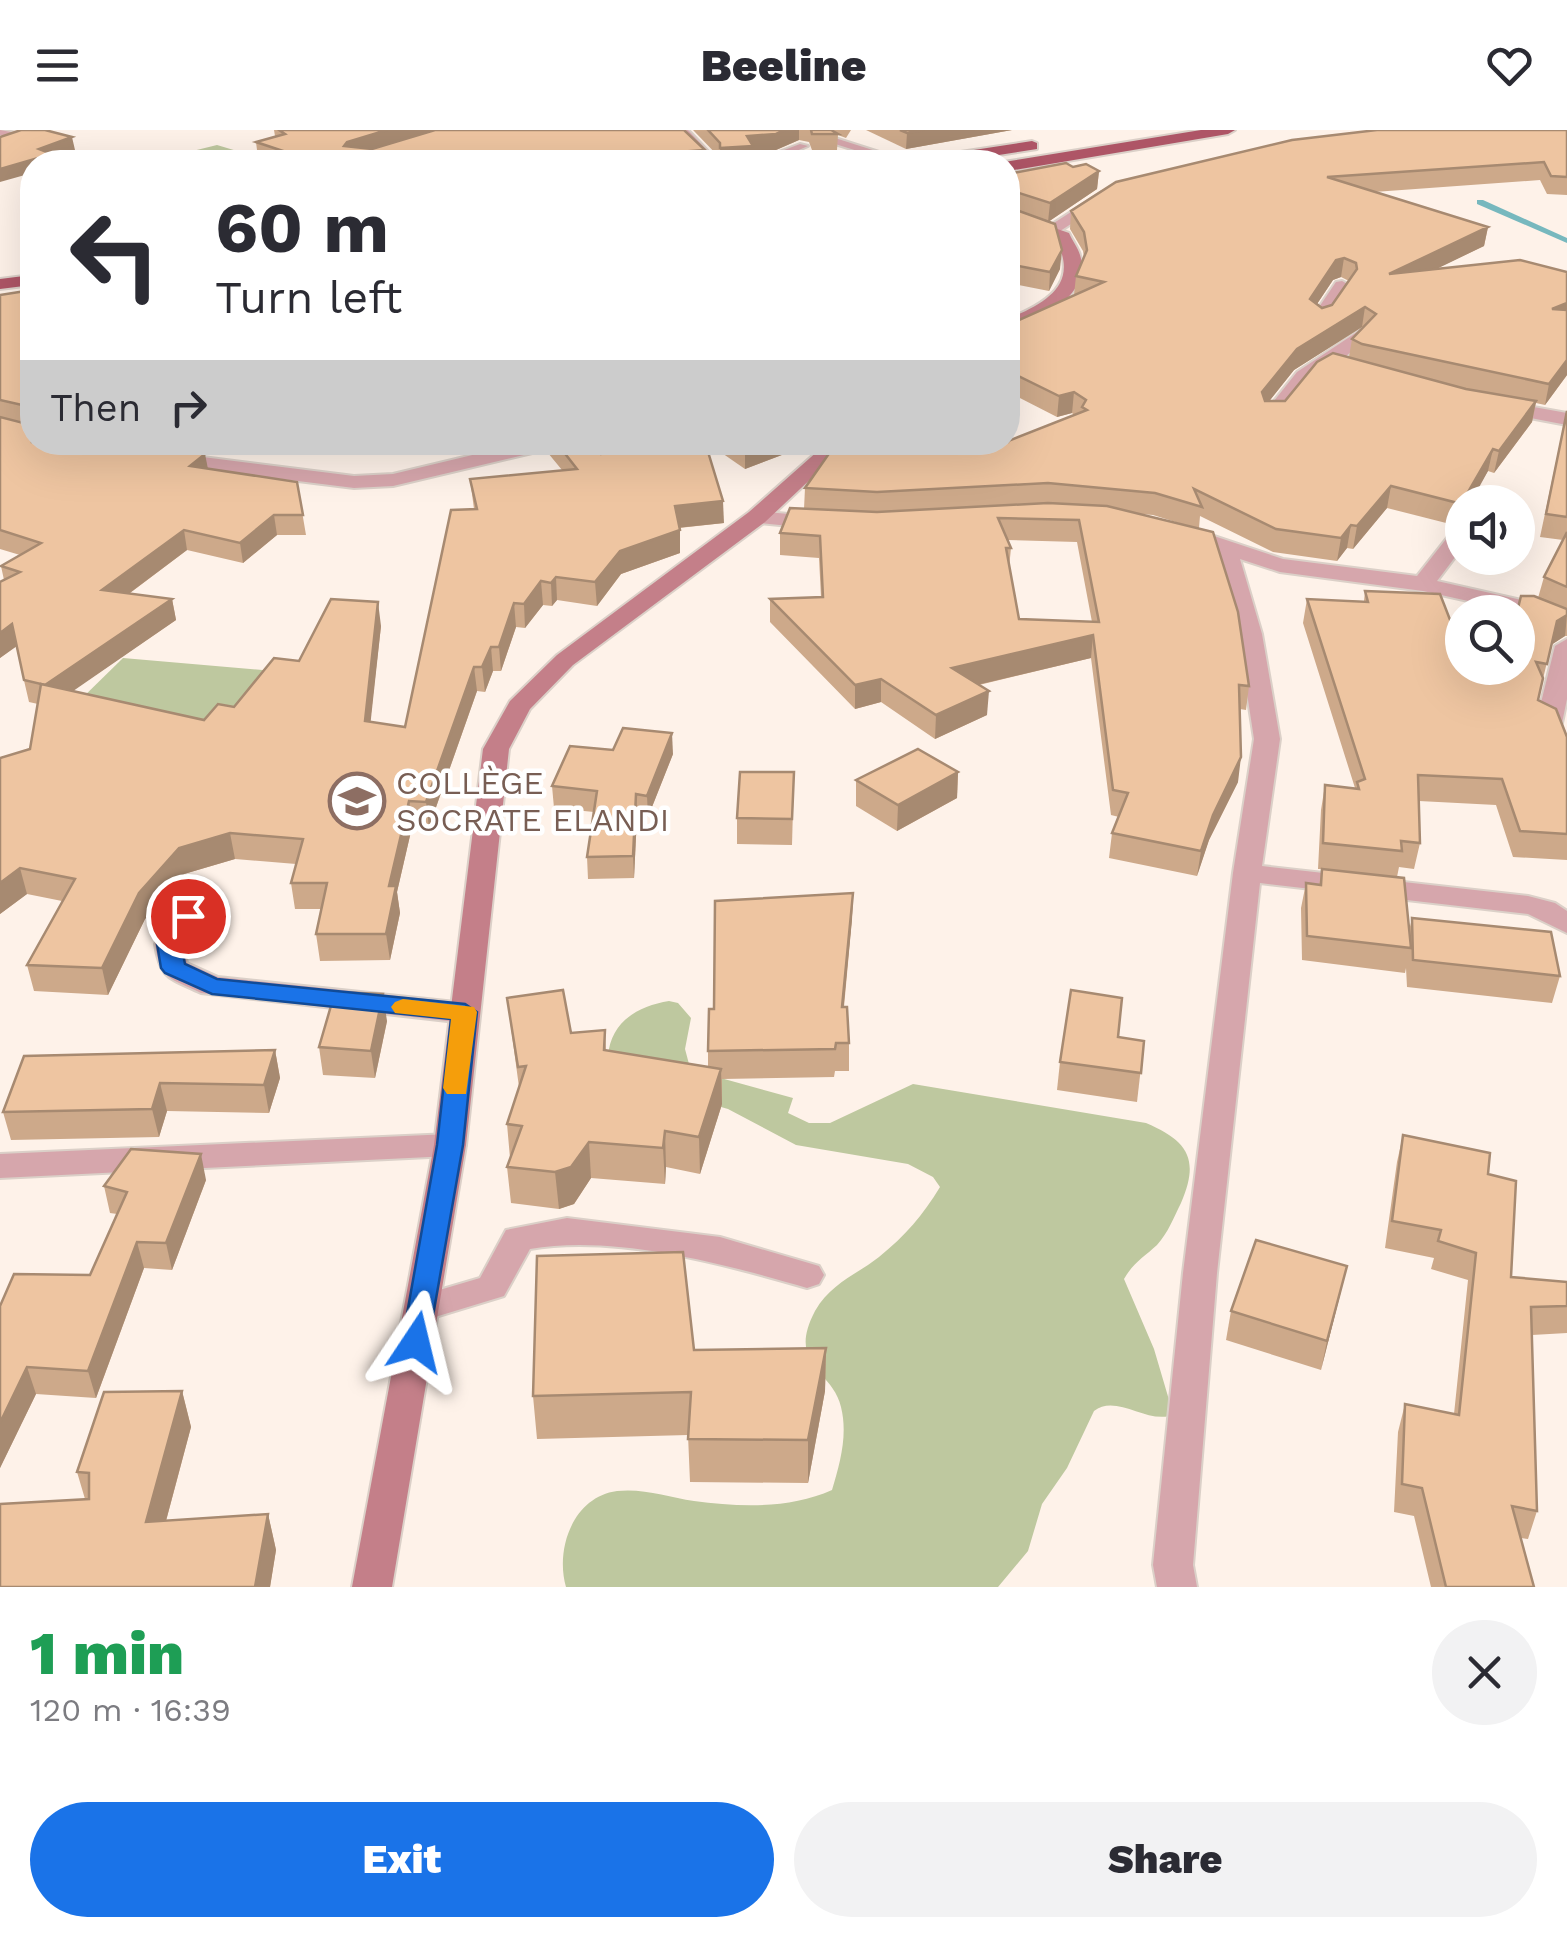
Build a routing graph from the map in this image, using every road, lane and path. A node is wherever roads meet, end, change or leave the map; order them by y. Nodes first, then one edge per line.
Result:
1 (35, 130) edge
2 (680, 130) edge
3 (1132, 130) edge
4 (1228, 130) edge
5 (7, 133) edge
6 (835, 141) edge
7 (0, 143) edge
8 (803, 146) dead end
9 (699, 150) edge
10 (792, 150) edge
11 (863, 150) edge
12 (1004, 150) edge
13 (1020, 164) edge
14 (1123, 189) edge
15 (1020, 221) edge
16 (1051, 230) junction
17 (1342, 286) edge
18 (1020, 320) edge
19 (1320, 320) edge
20 (1360, 335) edge
21 (1330, 361) junction
22 (1368, 376) edge
23 (1479, 404) edge
24 (1272, 416) edge
25 (1567, 418) edge
26 (149, 455) edge
27 (500, 455) edge
28 (826, 455) edge
29 (757, 517) junction
30 (837, 524) edge
31 (1188, 536) edge
32 (1225, 546) junction
33 (1445, 555) edge
34 (1422, 584) junction
35 (1567, 624) edge
36 (1567, 646) edge
37 (1549, 722) edge
38 (1247, 873) junction
39 (188, 916) dead end
40 (1567, 924) edge
41 (465, 1012) junction
42 (450, 1145) junction
43 (0, 1166) edge
44 (808, 1275) dead end
45 (422, 1308) junction
46 (372, 1587) edge
47 (1177, 1587) edge

1 - 5 street
2 - 9 street
3 - 12 highway
4 - 13 highway
5 - 7 street
6 - 11 lane
8 - 10 lane
14 - 16 street
15 - 16 main road
16 - 18 main road
17 - 19 street
20 - 21 street
21 - 22 street
21 - 24 street
23 - 25 street
26 - 27 street
28 - 29 main road
29 - 30 street
29 - 41 main road
31 - 32 street
32 - 34 street
32 - 38 street
33 - 34 street
34 - 35 street
36 - 37 street
38 - 40 street
38 - 47 street
39 - 41 street
41 - 42 main road
42 - 43 street
42 - 45 main road
44 - 45 street
45 - 46 main road

